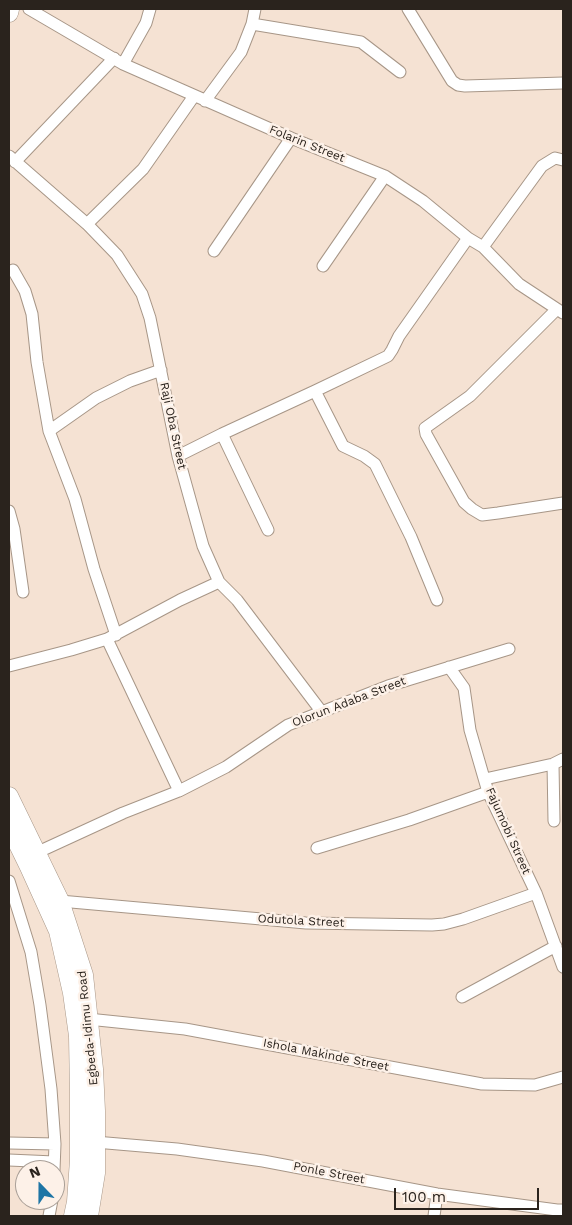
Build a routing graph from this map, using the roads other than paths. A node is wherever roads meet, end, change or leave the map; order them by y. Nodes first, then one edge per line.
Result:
1 (10, 9) edge
2 (29, 9) edge
3 (150, 9) edge
4 (255, 9) edge
5 (408, 9) edge
6 (9, 13) edge
7 (252, 24) junction
8 (118, 61) junction
9 (400, 72) dead end
10 (563, 83) edge
11 (194, 96) junction
12 (205, 101) junction
13 (291, 138) junction
14 (12, 159) edge
15 (563, 160) edge
16 (385, 176) junction
17 (87, 224) junction
18 (468, 238) junction
19 (483, 247) junction
20 (214, 251) dead end
21 (323, 266) dead end
22 (13, 270) dead end
23 (560, 311) edge
24 (161, 370) junction
25 (315, 391) junction
26 (49, 431) junction
27 (222, 434) junction
28 (178, 456) junction
29 (563, 503) edge
30 (9, 511) edge
31 (268, 530) dead end
32 (218, 582) junction
33 (23, 592) dead end
34 (437, 600) dead end
35 (112, 637) junction
36 (509, 649) dead end
37 (9, 666) edge
38 (449, 667) junction
39 (321, 711) junction
40 (558, 761) edge
41 (485, 779) junction
42 (179, 791) junction
43 (488, 792) junction
44 (9, 796) edge
45 (554, 821) dead end
46 (9, 826) edge
47 (317, 848) dead end
48 (36, 853) junction
49 (9, 881) edge
50 (536, 893) junction
51 (60, 901) junction
52 (556, 946) junction
53 (563, 967) edge
54 (462, 997) dead end
55 (88, 1019) junction
56 (563, 1077) edge
57 (95, 1142) junction
58 (9, 1143) edge
59 (55, 1144) junction
60 (54, 1160) edge
61 (437, 1194) junction
62 (559, 1212) edge
63 (73, 1216) edge
64 (90, 1216) edge
65 (434, 1216) edge

1 - 6 main road
2 - 8 street, Folarin Street
3 - 8 street
4 - 7 street
5 - 10 street
7 - 9 street
7 - 12 street
8 - 11 street, Folarin Street
8 - 14 street
11 - 12 street, Folarin Street
11 - 17 street
12 - 13 street, Folarin Street
13 - 16 street, Folarin Street
13 - 20 street
14 - 17 street, Raji Oba Street
15 - 19 street
16 - 18 street, Folarin Street
16 - 21 street
17 - 24 street, Raji Oba Street
18 - 19 street, Folarin Street
18 - 25 street
19 - 23 street, Folarin Street
22 - 26 street
23 - 29 street
24 - 26 street
24 - 28 street, Raji Oba Street
25 - 27 street
25 - 34 street
26 - 35 street
27 - 28 street
27 - 31 street
28 - 32 street, Raji Oba Street
30 - 33 street
32 - 35 street
32 - 39 street, Raji Oba Street
35 - 37 street
35 - 42 street
36 - 38 street, Olorun Adaba Street
38 - 39 street, Olorun Adaba Street
38 - 41 street, Fajumobi Street
39 - 42 street, Olorun Adaba Street
40 - 41 street
40 - 45 street
41 - 43 street, Fajumobi Street
42 - 48 street, Olorun Adaba Street
43 - 47 street
43 - 50 street, Fajumobi Street
44 - 48 main road, Egbeda-Idimu Road
46 - 63 main road, Egbeda-Idimu Road
48 - 51 main road, Egbeda-Idimu Road
49 - 59 street
50 - 51 street, Odutola Street
50 - 52 street, Fajumobi Street
51 - 55 main road, Egbeda-Idimu Road
52 - 53 street, Fajumobi Street
52 - 54 street
55 - 56 street, Ishola Makinde Street
55 - 57 main road, Egbeda-Idimu Road
57 - 61 street, Ponle Street
57 - 64 main road, Egbeda-Idimu Road
58 - 59 street
59 - 60 street
61 - 62 street, Ponle Street
61 - 65 street

